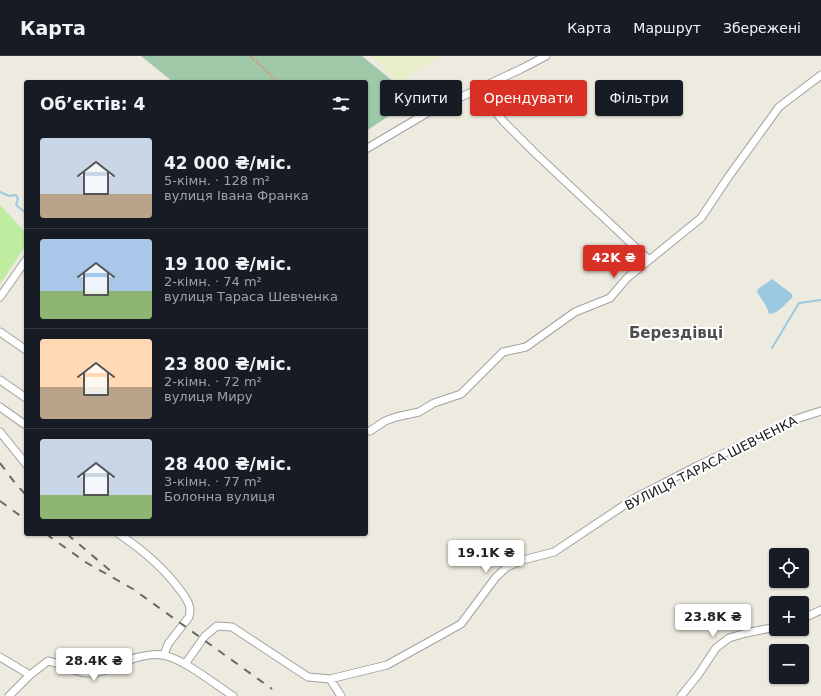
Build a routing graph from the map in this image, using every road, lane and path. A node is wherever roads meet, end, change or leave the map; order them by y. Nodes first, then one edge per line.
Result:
1 (250, 56) edge
2 (546, 56) edge
3 (821, 76) edge
4 (277, 80) edge
5 (498, 80) edge
6 (470, 93) edge
7 (499, 116) edge
8 (368, 148) edge
9 (649, 260) junction
10 (24, 263) edge
11 (0, 297) edge
12 (0, 332) edge
13 (24, 349) edge
14 (0, 380) edge
15 (24, 397) edge
16 (0, 407) edge
17 (821, 411) edge
18 (24, 424) dead end
19 (370, 430) dead end
20 (0, 432) edge
21 (24, 462) edge
22 (122, 536) edge
23 (821, 610) edge
24 (809, 615) edge
25 (769, 628) edge
26 (164, 655) junction
27 (0, 657) edge
28 (185, 664) junction
29 (30, 675) junction
30 (330, 679) junction
31 (9, 696) edge
32 (233, 696) edge
33 (341, 696) edge
34 (681, 696) edge

1 - 4 path
2 - 5 street
3 - 9 street
6 - 8 street
7 - 9 street
9 - 19 street
10 - 11 street
12 - 13 street
14 - 15 street
16 - 18 street
17 - 30 street, ВУЛИЦЯ ТАРАСА ШЕВЧЕНКА
20 - 21 street
22 - 26 street
23 - 24 street
25 - 34 street
26 - 28 street
26 - 29 street
27 - 29 street
28 - 30 street, ВУЛИЦЯ ТАРАСА ШЕВЧЕНКА
28 - 32 street
29 - 31 street
30 - 33 street

